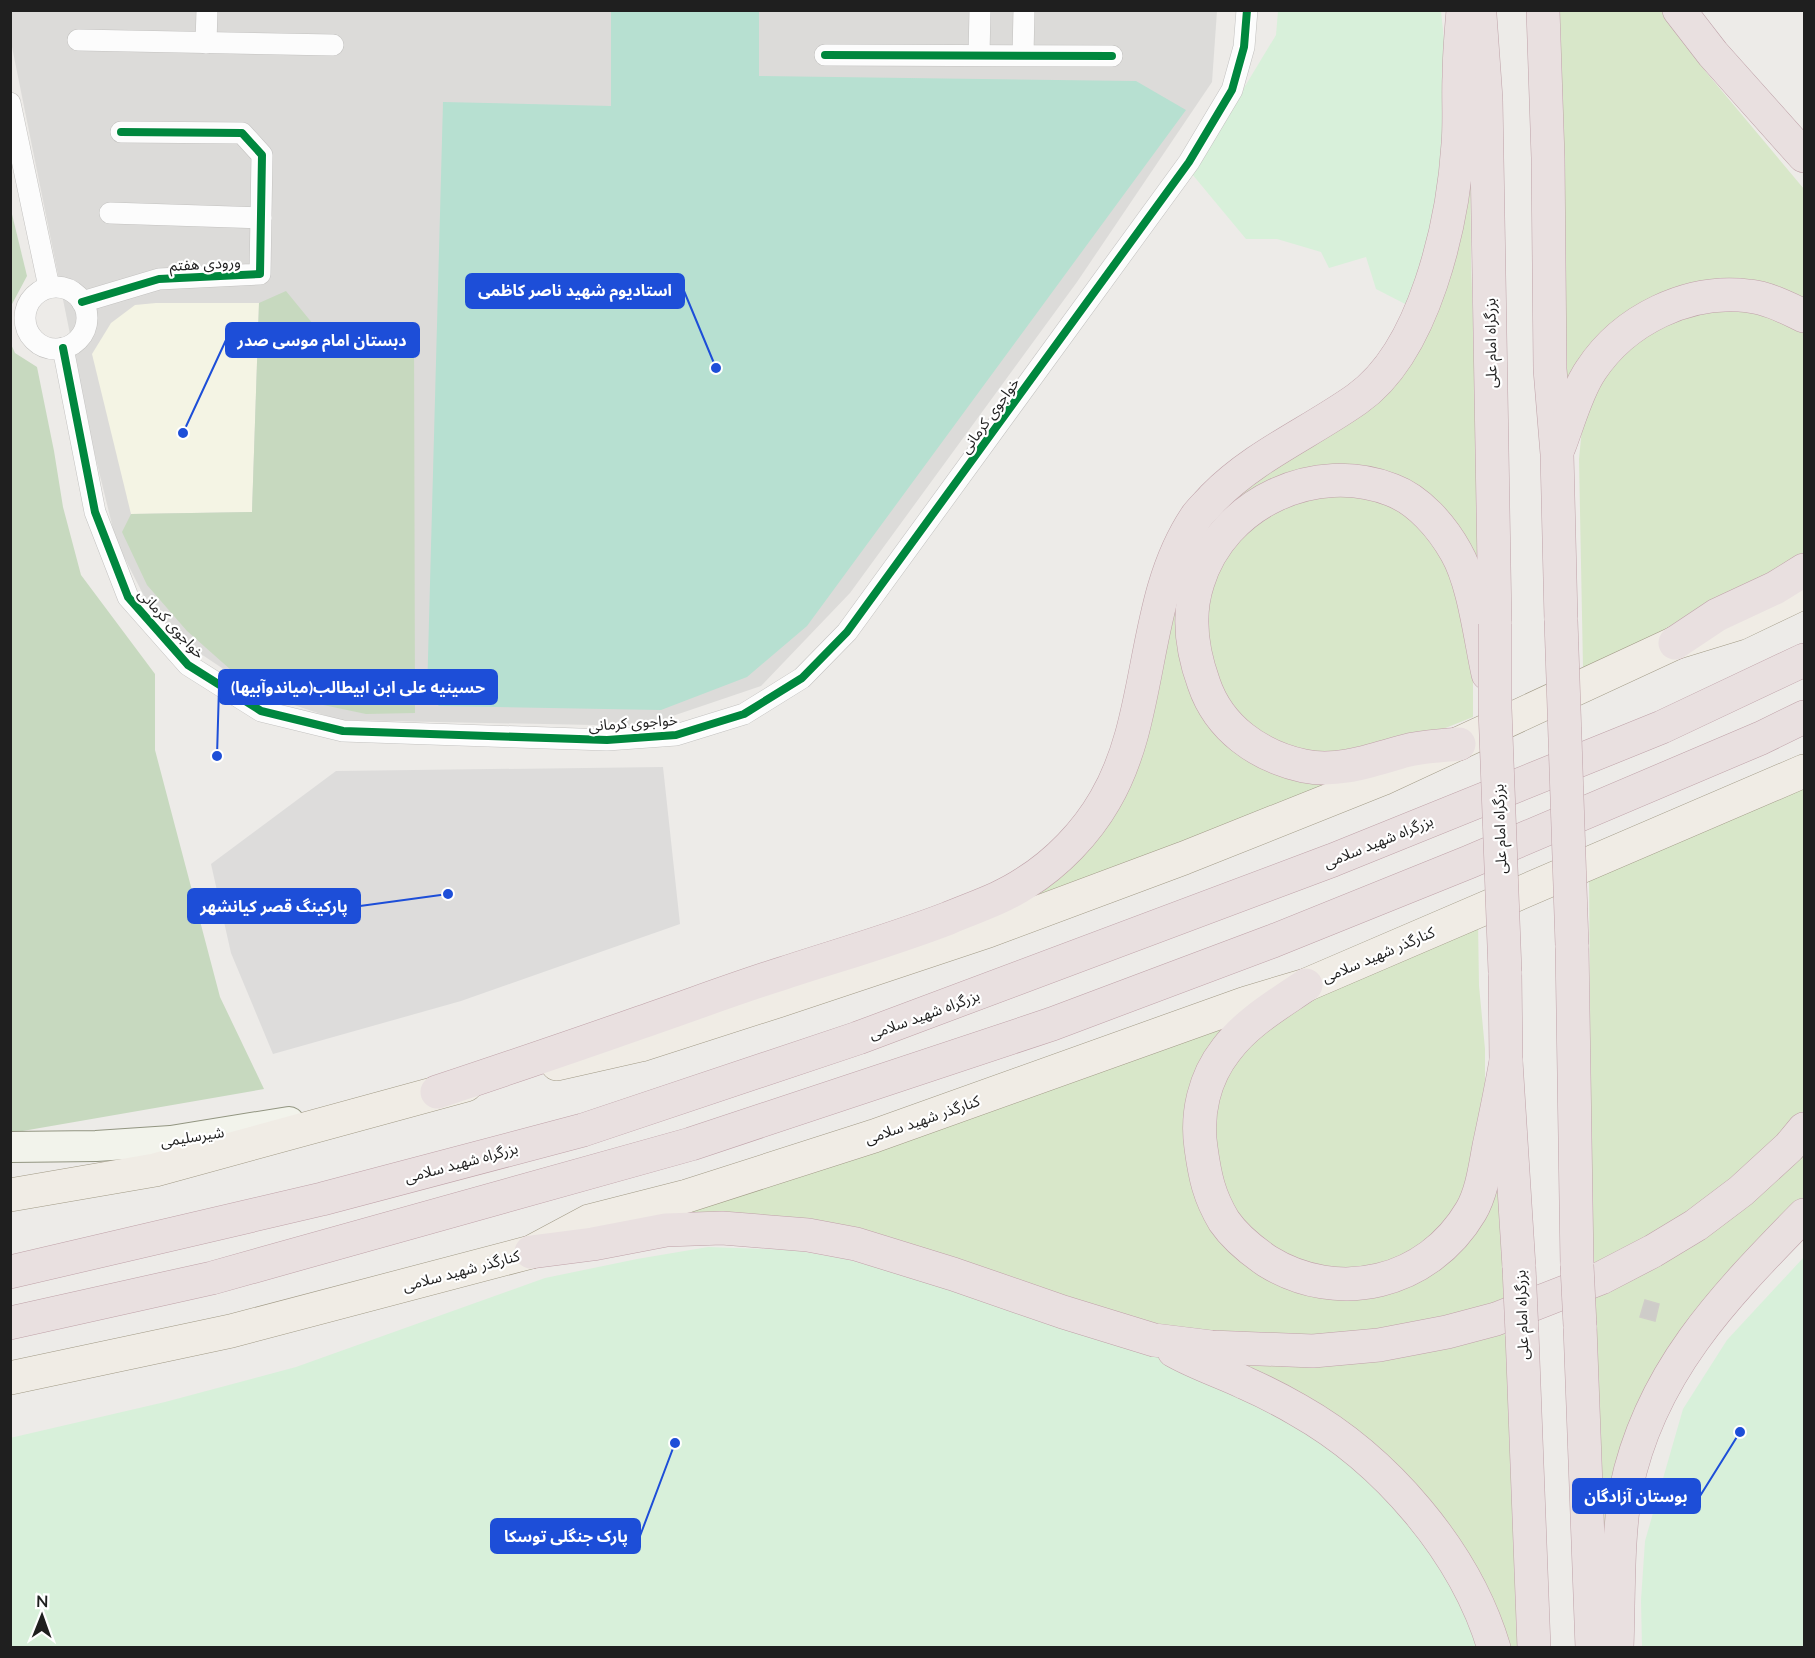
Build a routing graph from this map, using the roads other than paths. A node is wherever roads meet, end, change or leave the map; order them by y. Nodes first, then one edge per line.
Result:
1 (207, 10) edge
2 (980, 10) edge
3 (1024, 10) edge
4 (1247, 10) edge
5 (1463, 10) edge
6 (1479, 10) edge
7 (1543, 10) edge
8 (1679, 10) edge
9 (78, 40) dead end
10 (206, 43) junction
11 (333, 45) dead end
12 (825, 55) dead end
13 (979, 55) junction
14 (1023, 55) junction
15 (1112, 56) dead end
16 (10, 103) edge
17 (121, 132) dead end
18 (1804, 156) edge
19 (110, 213) dead end
20 (261, 218) junction
21 (49, 288) junction
22 (82, 302) junction
23 (1804, 316) edge
24 (63, 348) junction
25 (1557, 454) junction
26 (1804, 570) edge
27 (1804, 592) edge
28 (1675, 643) junction
29 (1804, 660) edge
30 (1495, 708) junction
31 (1804, 717) edge
32 (1459, 744) junction
33 (1804, 771) edge
34 (1306, 985) junction
35 (1506, 1061) junction
36 (437, 1092) junction
37 (372, 1111) junction
38 (1804, 1129) edge
39 (10, 1147) edge
40 (10, 1195) edge
41 (1804, 1215) edge
42 (531, 1252) junction
43 (10, 1272) edge
44 (10, 1323) edge
45 (1154, 1340) junction
46 (10, 1378) edge
47 (1494, 1647) edge
48 (1534, 1647) edge
49 (1592, 1647) edge
50 (1617, 1647) edge

1 - 10 street
2 - 13 street
3 - 14 street
4 - 24 street, خواجوی کرمانی
5 - 36 highway
6 - 30 highway, بزرگراه امام علی, bridge
7 - 25 highway
8 - 18 highway
9 - 10 street
10 - 11 street
12 - 13 street
13 - 14 street
14 - 15 street
16 - 21 street
17 - 20 street
19 - 20 street
20 - 22 street, ورودی هفتم
21 - 22 street
21 - 24 street
22 - 24 street
23 - 25 highway
25 - 49 highway, bridge
26 - 28 highway
27 - 28 main road
28 - 32 main road
29 - 43 highway, بزرگراه شهید سلامی
30 - 32 highway
30 - 35 highway, بزرگراه امام علی, bridge
31 - 44 highway
32 - 36 main road
33 - 34 main road, کنارگذر شهید سلامی
34 - 35 highway
34 - 42 main road, کنارگذر شهید سلامی
35 - 48 highway, بزرگراه امام علی, bridge
36 - 37 main road
37 - 39 main road, شیرسلیمی
37 - 40 main road
38 - 45 highway
41 - 50 highway
42 - 45 highway
42 - 46 main road, کنارگذر شهید سلامی
45 - 47 highway

